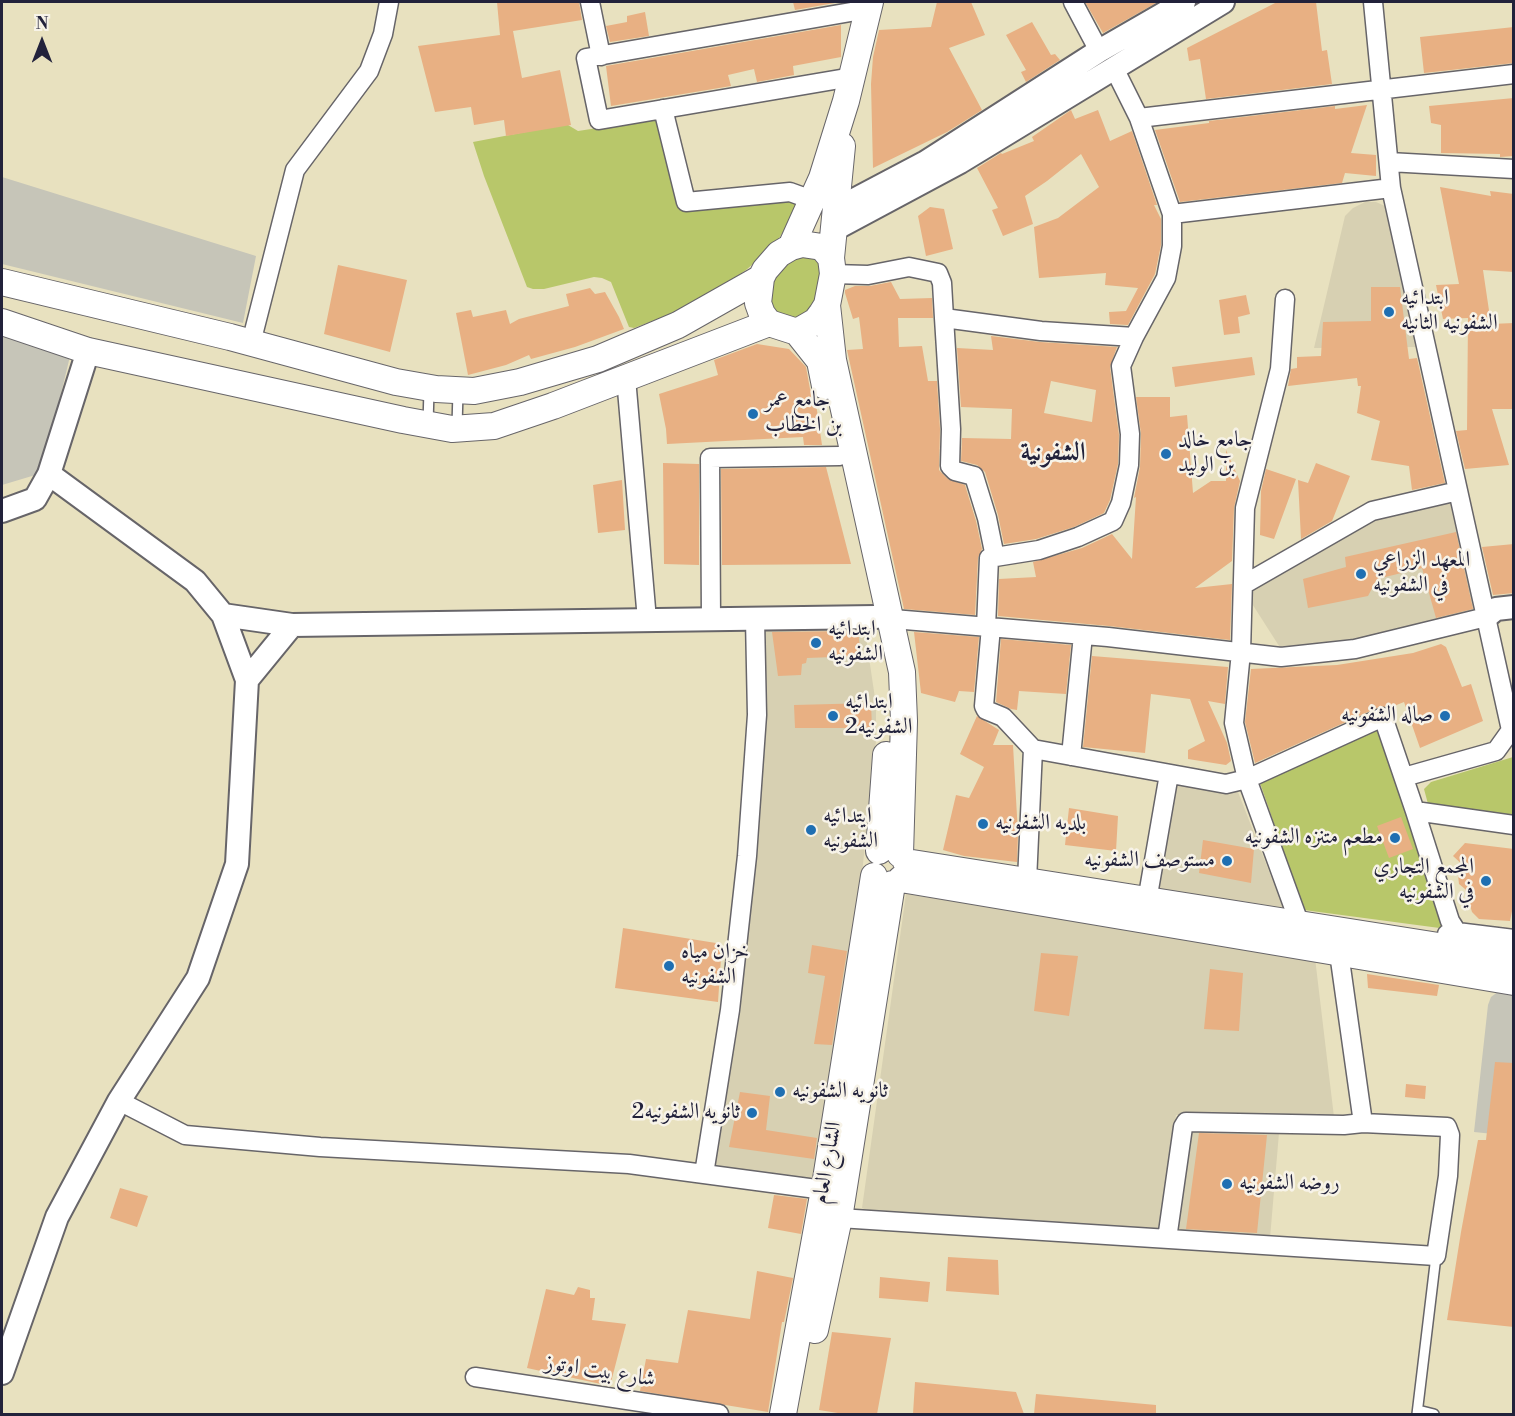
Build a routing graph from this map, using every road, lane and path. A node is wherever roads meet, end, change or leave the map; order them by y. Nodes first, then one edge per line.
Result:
1 (389, 2) edge
2 (590, 2) edge
3 (1073, 2) edge
4 (1184, 2) edge
5 (1223, 2) edge
6 (1373, 2) edge
7 (869, 5) edge
8 (1099, 51) junction
9 (601, 56) junction
10 (1114, 68) junction
11 (1514, 74) edge
12 (1383, 88) junction
13 (849, 89) junction
14 (663, 109) junction
15 (1139, 118) junction
16 (1389, 162) junction
17 (1514, 169) edge
18 (1391, 188) junction
19 (812, 200) junction
20 (1172, 214) junction
21 (835, 219) junction
22 (790, 247) junction
23 (832, 266) junction
24 (760, 278) junction
25 (2, 282) edge
26 (1285, 299) dead end
27 (827, 305) junction
28 (944, 318) junction
29 (2, 322) edge
30 (769, 323) junction
31 (797, 332) junction
32 (1134, 337) junction
33 (251, 343) junction
34 (88, 351) junction
35 (626, 378) junction
36 (429, 388) junction
37 (458, 390) junction
38 (428, 424) junction
39 (456, 428) junction
40 (840, 456) junction
41 (49, 474) junction
42 (1458, 491) junction
43 (2, 511) edge
44 (995, 557) junction
45 (1243, 585) junction
46 (1514, 607) edge
47 (223, 615) junction
48 (1486, 617) junction
49 (883, 618) junction
50 (711, 619) junction
51 (755, 619) junction
52 (647, 620) junction
53 (1514, 621) edge
54 (292, 625) junction
55 (989, 627) junction
56 (1083, 635) junction
57 (1241, 652) junction
58 (247, 680) junction
59 (1512, 730) edge
60 (1033, 749) junction
61 (1071, 756) junction
62 (1169, 774) junction
63 (1404, 777) junction
64 (1247, 779) junction
65 (1415, 811) junction
66 (1514, 825) edge
67 (892, 868) junction
68 (1027, 881) junction
69 (1147, 901) junction
70 (1300, 925) junction
71 (1457, 932) junction
72 (1514, 939) edge
73 (1411, 943) junction
74 (1339, 953) junction
75 (1514, 958) edge
76 (1514, 982) edge
77 (119, 1101) junction
78 (1363, 1123) junction
79 (704, 1174) junction
80 (824, 1190) junction
81 (839, 1218) junction
82 (1167, 1239) junction
83 (1436, 1256) junction
84 (2, 1373) edge
85 (474, 1377) dead end
86 (1418, 1412) edge
87 (719, 1414) edge
88 (783, 1414) edge
89 (793, 1414) edge
90 (1434, 1414) edge

1 - 33 street
2 - 9 street
3 - 8 street
4 - 8 street
5 - 10 street
6 - 12 street
7 - 9 street
7 - 13 main road
8 - 21 street
9 - 14 street
10 - 15 street
10 - 21 street
11 - 12 street
12 - 15 street
12 - 16 street
13 - 14 street
13 - 19 main road
13 - 21 main road
14 - 19 street
15 - 20 street
16 - 17 street
16 - 18 street
18 - 20 street
18 - 42 street
19 - 22 main road
20 - 32 street
21 - 23 main road
22 - 23 main road
22 - 24 main road
23 - 27 main road
23 - 28 street
24 - 30 main road
24 - 37 main road
25 - 33 main road
26 - 45 street
27 - 31 main road
27 - 49 main road
28 - 32 street
28 - 44 street
29 - 34 main road
30 - 31 main road
30 - 35 main road
31 - 40 main road
32 - 44 street
33 - 36 main road
34 - 38 main road
34 - 41 street
35 - 39 main road
35 - 52 street
36 - 37 main road
36 - 38 lane
37 - 39 lane
38 - 39 main road
40 - 49 main road
40 - 50 street
41 - 43 street
41 - 47 street
42 - 45 street
42 - 48 street
44 - 55 street
45 - 57 street
46 - 48 street
47 - 54 street
47 - 58 street
48 - 53 street
48 - 57 street
48 - 59 street
49 - 51 street
49 - 55 street
49 - 67 main road
50 - 51 street
50 - 52 street
51 - 79 street
52 - 54 street
54 - 58 street
55 - 56 street
55 - 60 street
56 - 57 street
56 - 61 street
57 - 64 street
58 - 77 street
59 - 63 street
60 - 61 street
60 - 68 street
61 - 62 street
62 - 64 street
62 - 69 street
63 - 64 street
63 - 65 street
64 - 70 street
65 - 66 street
65 - 71 street
67 - 68 main road
67 - 74 main road
67 - 80 main road, الشارع العام
67 - 81 main road, الشارع العام
68 - 69 main road
69 - 70 main road
70 - 73 main road
71 - 72 street
71 - 73 street
73 - 75 main road
74 - 76 main road
74 - 78 street
77 - 79 street
77 - 84 street
78 - 82 street
78 - 83 street
79 - 80 street
80 - 88 main road, الشارع العام
81 - 82 street
81 - 89 main road, الشارع العام
82 - 83 street
83 - 86 lane
85 - 87 street, شارع بيت اوتوز
86 - 90 lane

